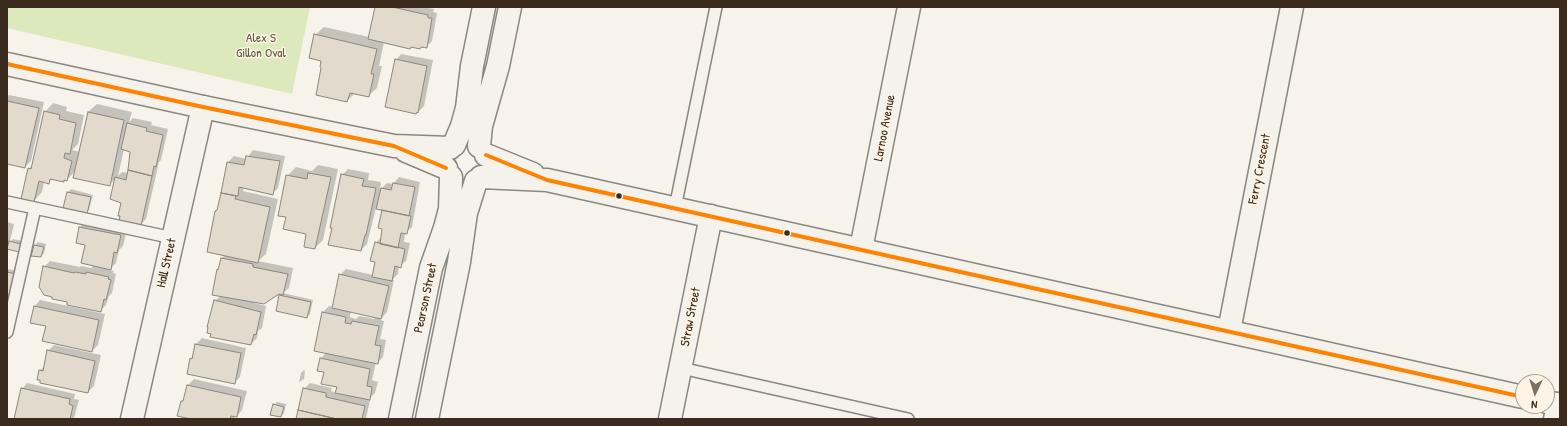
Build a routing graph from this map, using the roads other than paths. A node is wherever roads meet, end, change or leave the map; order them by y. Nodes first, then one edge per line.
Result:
1 (484, 7) edge
2 (510, 7) edge
3 (716, 7) edge
4 (909, 7) edge
5 (1292, 7) edge
6 (7, 64) edge
7 (203, 107) junction
8 (482, 150) junction
9 (450, 160) junction
10 (479, 179) junction
11 (547, 180) junction
12 (7, 202) edge
13 (35, 208) junction
14 (675, 208) junction
15 (712, 216) junction
16 (173, 238) junction
17 (861, 249) junction
18 (1229, 331) junction
19 (7, 332) edge
20 (681, 368) junction
21 (1515, 395) edge
22 (132, 419) edge
23 (400, 419) edge
24 (427, 419) edge
25 (670, 419) edge
26 (908, 419) edge

1 - 9 street, Pearson Street
2 - 8 street
3 - 14 lane
4 - 17 street, Larnoo Avenue
5 - 18 street, Ferry Crescent
6 - 7 street
7 - 9 street
7 - 16 street, Hall Street
8 - 9 street
8 - 10 street
8 - 11 street
9 - 10 street
9 - 23 street, Pearson Street
10 - 11 street
10 - 24 street, Pearson Street
11 - 14 street
12 - 13 lane
13 - 16 lane
13 - 19 lane
14 - 15 street
15 - 17 street
15 - 20 street, Straw Street
16 - 22 street, Hall Street
17 - 18 street
18 - 21 street
20 - 25 street, Straw Street
20 - 26 lane

